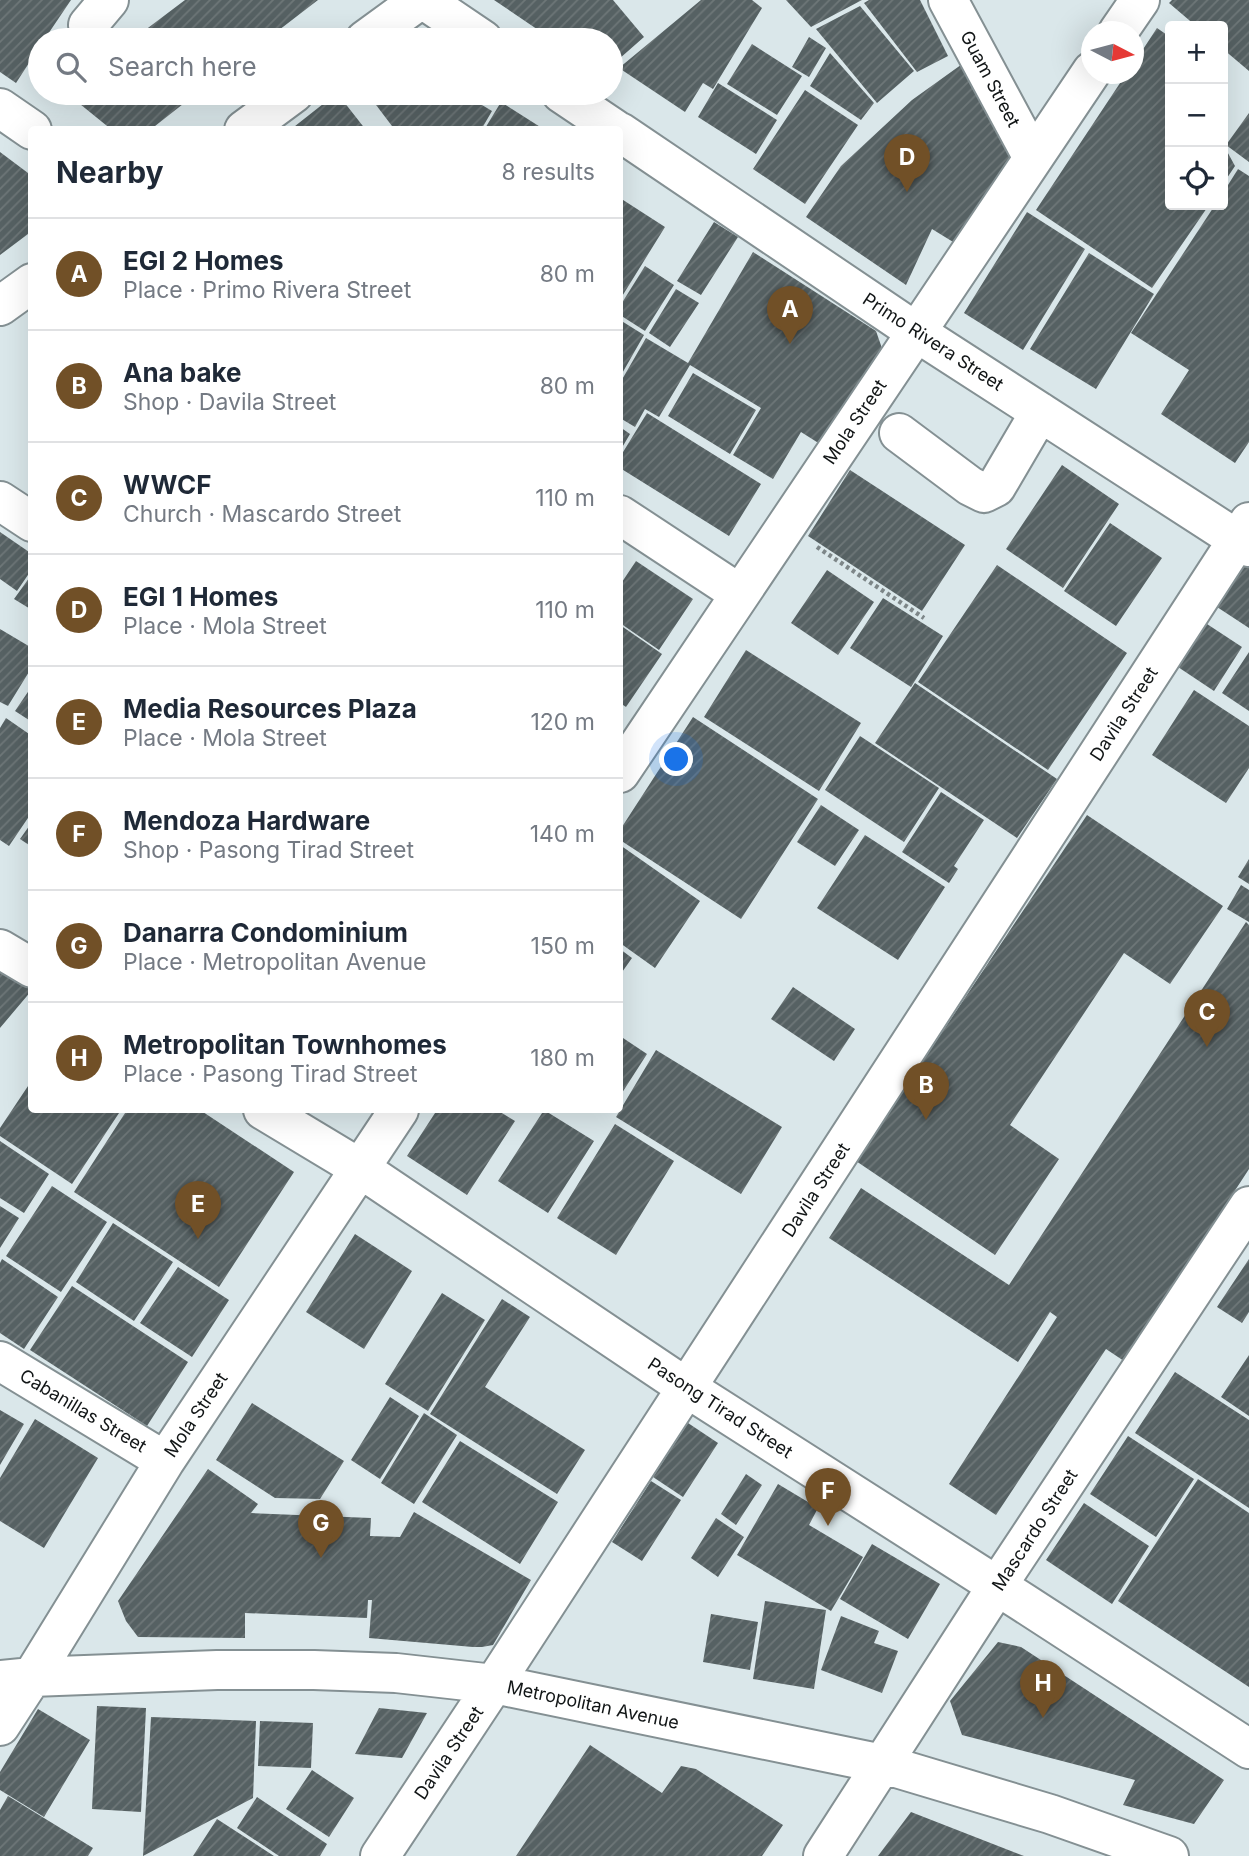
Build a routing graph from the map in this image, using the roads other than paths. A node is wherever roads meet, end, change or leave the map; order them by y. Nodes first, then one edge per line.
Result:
1 (422, 0) edge
2 (948, 0) edge
3 (1140, 0) edge
4 (1126, 21) edge
5 (382, 28) edge
6 (465, 28) edge
7 (1082, 84) edge
8 (278, 105) edge
9 (579, 105) edge
10 (0, 108) edge
11 (249, 126) edge
12 (610, 126) edge
13 (28, 127) edge
14 (623, 134) edge
15 (1033, 158) junction
16 (28, 287) edge
17 (0, 306) edge
18 (916, 332) junction
19 (1040, 412) junction
20 (899, 433) dead end
21 (0, 501) edge
22 (623, 517) edge
23 (28, 519) edge
24 (1245, 536) edge
25 (740, 594) junction
26 (623, 770) edge
27 (0, 949) edge
28 (28, 966) edge
29 (269, 1113) edge
30 (397, 1113) edge
31 (361, 1169) junction
32 (1249, 1206) edge
33 (0, 1361) edge
34 (687, 1388) junction
35 (165, 1461) junction
36 (997, 1586) junction
37 (16, 1679) edge
38 (494, 1684) junction
39 (0, 1726) edge
40 (1249, 1749) edge
41 (883, 1764) junction
42 (380, 1856) edge
43 (823, 1856) edge
44 (1169, 1856) edge

1 - 5 street
1 - 6 street
2 - 15 street, Guam Street
3 - 4 street
7 - 15 street, Mola Street
8 - 11 street
9 - 12 street, Primo Rivera Street
10 - 13 street
14 - 18 street, Primo Rivera Street
15 - 18 street, Mola Street
16 - 17 street
18 - 19 street, Primo Rivera Street
18 - 25 street, Mola Street
19 - 20 street
19 - 24 street, Primo Rivera Street
21 - 23 street
22 - 25 street
24 - 34 street, Davila Street
25 - 26 street, Mola Street
27 - 28 street
29 - 31 street, Pasong Tirad Street
30 - 31 street, Mola Street
31 - 34 street, Pasong Tirad Street
31 - 35 street, Mola Street
32 - 36 street, Mascardo Street
33 - 35 street, Cabanillas Street
34 - 36 street, Pasong Tirad Street
34 - 38 street, Davila Street
35 - 37 street, Mola Street
36 - 40 street, Pasong Tirad Street
36 - 41 street, Mascardo Street
37 - 38 street, Metropolitan Avenue
37 - 39 street, Mola Street
38 - 41 street, Metropolitan Avenue
38 - 42 street, Davila Street
41 - 43 street, Mascardo Street
41 - 44 street, Metropolitan Avenue

